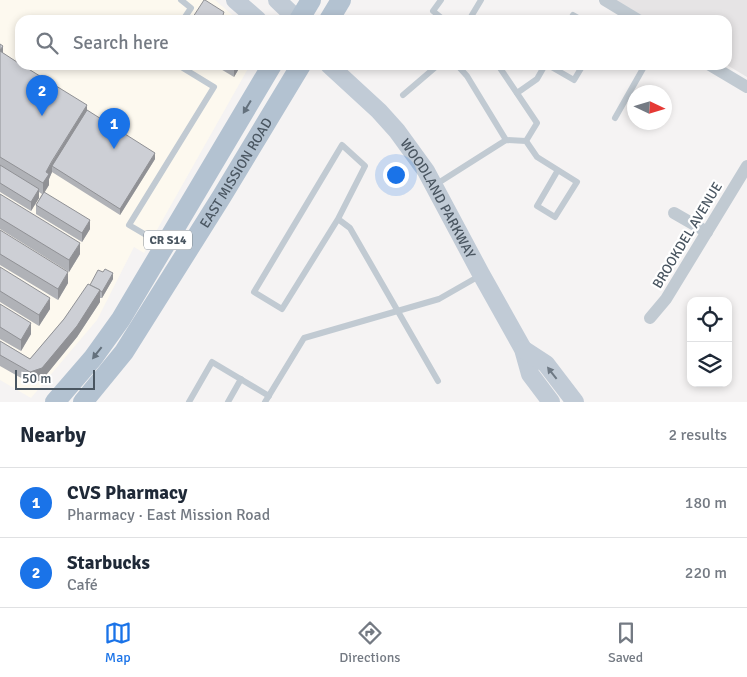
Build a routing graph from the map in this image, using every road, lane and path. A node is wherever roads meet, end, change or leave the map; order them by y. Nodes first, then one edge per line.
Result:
1 (181, 0) edge
2 (235, 0) edge
3 (278, 0) edge
4 (311, 0) edge
5 (341, 0) edge
6 (441, 0) edge
7 (482, 0) edge
8 (605, 0) edge
9 (186, 15) edge
10 (252, 15) edge
11 (294, 15) edge
12 (302, 15) edge
13 (332, 15) edge
14 (438, 15) edge
15 (472, 15) edge
16 (630, 15) edge
17 (186, 70) edge
18 (269, 70) edge
19 (298, 70) edge
20 (335, 70) edge
21 (432, 70) edge
22 (462, 70) edge
23 (501, 70) edge
24 (543, 70) edge
25 (555, 70) edge
26 (581, 70) edge
27 (642, 70) edge
28 (718, 70) edge
29 (747, 87) edge
30 (517, 93) junction
31 (403, 95) dead end
32 (615, 118) dead end
33 (506, 140) junction
34 (526, 141) junction
35 (211, 166) junction
36 (747, 166) edge
37 (558, 170) junction
38 (434, 186) junction
39 (674, 213) dead end
40 (338, 219) junction
41 (707, 232) junction
42 (164, 246) junction
43 (481, 274) junction
44 (398, 310) junction
45 (148, 315) junction
46 (650, 318) dead end
47 (523, 349) junction
48 (241, 380) junction
49 (438, 381) dead end
50 (267, 399) edge
51 (55, 402) edge
52 (84, 402) edge
53 (188, 402) edge
54 (228, 402) edge
55 (551, 402) edge
56 (575, 402) edge

1 - 9 lane
2 - 10 main road
3 - 11 main road
4 - 12 main road
5 - 13 main road
6 - 14 lane
7 - 15 lane
8 - 16 street
17 - 42 lane
18 -> 35 main road, EAST MISSION ROAD / CR S14
19 - 45 main road, EAST MISSION ROAD / CR S14
20 - 38 main road, WOODLAND PARKWAY
21 - 31 lane
22 - 33 lane
23 - 30 lane
24 - 30 lane
25 - 26 lane
27 - 32 lane
28 - 29 street
30 - 34 lane
33 - 34 lane
33 - 38 lane
34 - 37 lane
35 - 42 main road, EAST MISSION ROAD / CR S14
35 - 45 main road
36 - 41 street, BROOKDEL AVENUE
37 - 37 lane
38 - 43 main road, WOODLAND PARKWAY
39 - 41 street
40 - 40 lane
40 - 44 lane
41 - 46 street, BROOKDEL AVENUE
42 -> 51 main road, EAST MISSION ROAD / CR S14
43 - 44 lane
43 - 47 main road, WOODLAND PARKWAY
44 - 49 lane
44 - 50 lane
45 - 52 main road, EAST MISSION ROAD / CR S14
47 - 55 main road, WOODLAND PARKWAY
56 -> 47 main road, WOODLAND PARKWAY
48 - 50 lane
48 - 53 lane
48 - 54 lane

